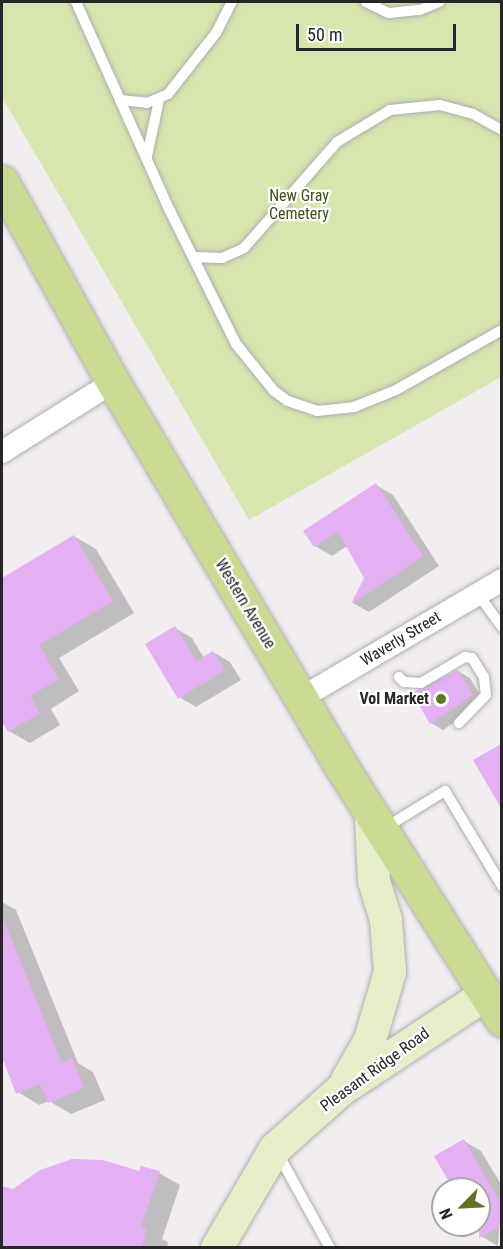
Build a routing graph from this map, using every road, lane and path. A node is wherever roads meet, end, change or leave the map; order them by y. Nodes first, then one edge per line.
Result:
1 (76, 2) edge
2 (232, 2) edge
3 (366, 2) edge
4 (439, 2) edge
5 (120, 100) junction
6 (159, 100) junction
7 (501, 130) edge
8 (147, 156) junction
9 (2, 182) edge
10 (194, 258) junction
11 (501, 330) edge
12 (113, 382) junction
13 (2, 452) edge
14 (501, 580) edge
15 (478, 594) junction
16 (501, 627) edge
17 (399, 677) dead end
18 (301, 699) junction
19 (459, 723) dead end
20 (376, 824) junction
21 (501, 886) edge
22 (496, 1000) edge
23 (341, 1090) junction
24 (275, 1149) junction
25 (217, 1248) edge
26 (330, 1248) edge

1 - 5 lane
2 - 6 lane
3 - 4 lane
5 - 6 lane
5 - 8 lane
6 - 8 lane
7 - 10 lane
8 - 10 lane
9 - 12 main road, Western Avenue
10 - 11 lane
12 - 13 street
12 - 18 main road, Western Avenue
14 - 15 street, Waverly Street
15 - 16 lane
15 - 18 street, Waverly Street
17 - 19 lane
18 - 20 main road, Western Avenue
20 - 21 lane
20 - 22 main road, Western Avenue
20 - 23 main road
22 - 23 main road, Pleasant Ridge Road
23 - 24 main road, Pleasant Ridge Road
24 - 25 main road, Pleasant Ridge Road
24 - 26 lane

